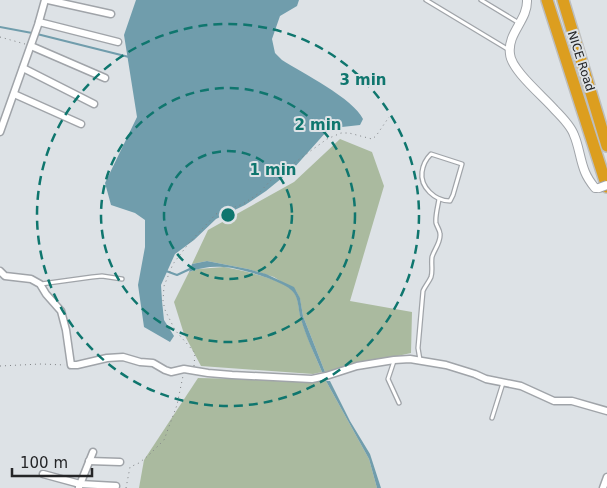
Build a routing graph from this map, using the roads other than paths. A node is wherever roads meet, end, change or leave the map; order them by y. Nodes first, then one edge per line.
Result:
1 (46, 0) edge
2 (426, 0) edge
3 (481, 0) edge
4 (527, 0) edge
5 (547, 0) edge
6 (562, 0) edge
7 (111, 14) dead end
8 (39, 22) junction
9 (520, 23) junction
10 (118, 42) dead end
11 (31, 46) junction
12 (510, 50) junction
13 (23, 68) junction
14 (105, 78) dead end
15 (14, 94) junction
16 (94, 104) dead end
17 (81, 124) dead end
18 (0, 132) edge
19 (607, 146) edge
20 (604, 186) edge
21 (439, 199) junction
22 (0, 271) edge
23 (122, 279) dead end
24 (40, 284) junction
25 (394, 360) junction
26 (420, 361) junction
27 (503, 382) junction
28 (399, 403) dead end
29 (607, 411) edge
30 (492, 418) dead end
31 (92, 452) dead end
32 (89, 461) junction
33 (120, 462) dead end
34 (43, 474) dead end
35 (607, 477) edge
36 (79, 486) edge
37 (116, 486) dead end
38 (603, 488) edge

1 - 7 street
1 - 8 street
2 - 12 lane
3 - 9 lane
4 - 9 street
5 - 20 highway, NICE Road
6 - 19 highway, NICE Road
8 - 10 street
8 - 11 street
9 - 12 street
11 - 13 street
11 - 14 street
12 - 20 street
13 - 15 street
13 - 16 street
15 - 17 street
15 - 18 street
21 - 21 lane
21 - 26 lane
22 - 24 street
23 - 24 lane
24 - 25 street
25 - 26 street
25 - 28 lane
26 - 27 street
27 - 29 street
27 - 30 lane
31 - 32 street
32 - 33 street
32 - 36 street
34 - 36 street
35 - 38 street
36 - 37 street

